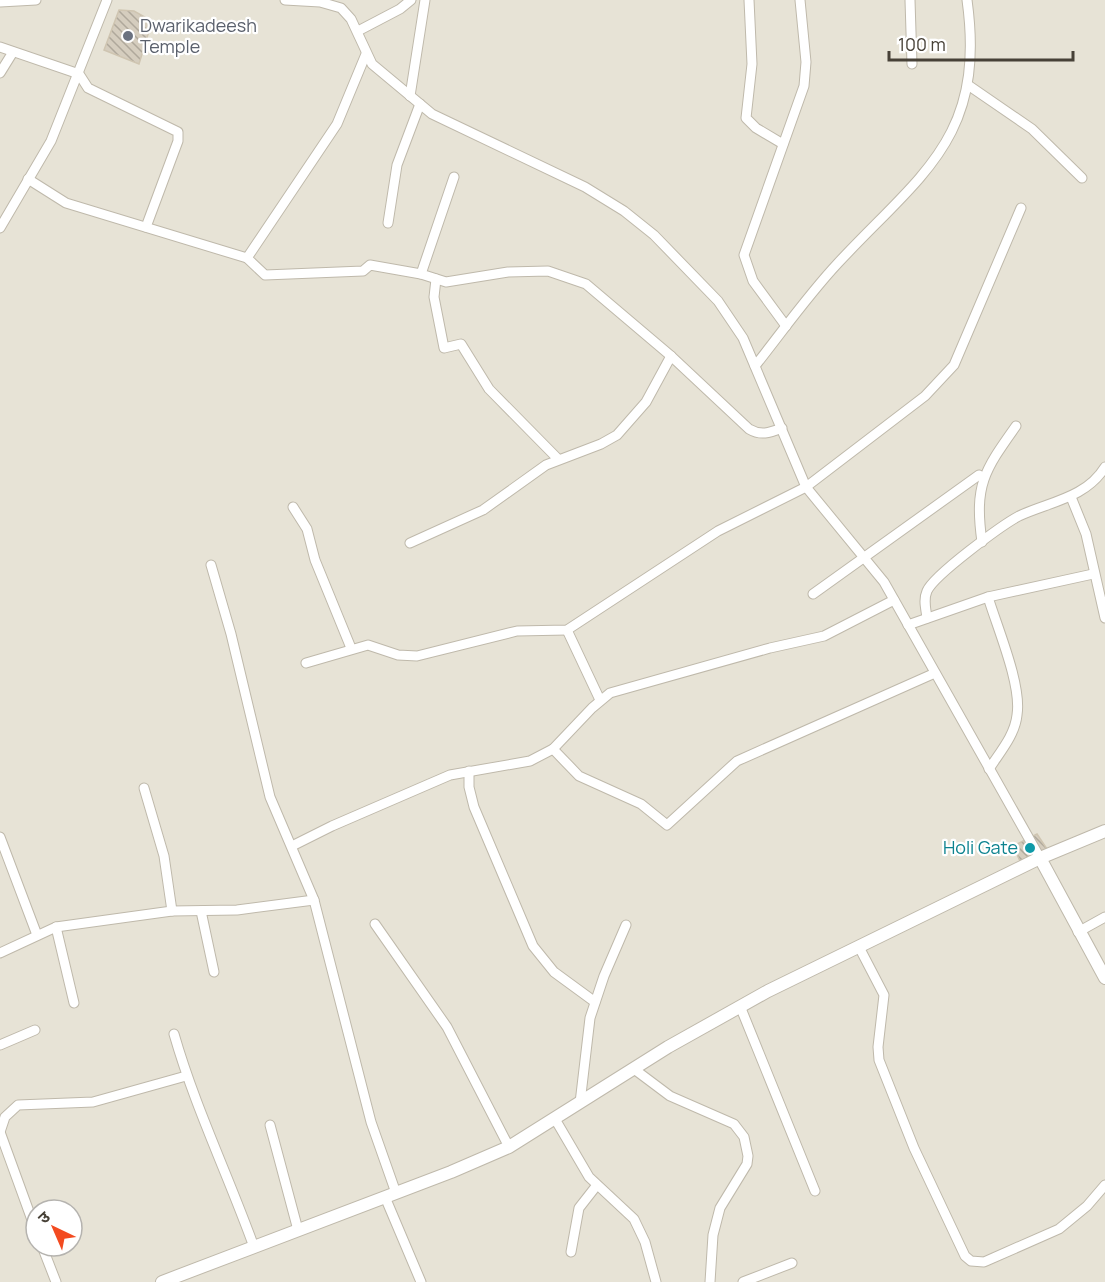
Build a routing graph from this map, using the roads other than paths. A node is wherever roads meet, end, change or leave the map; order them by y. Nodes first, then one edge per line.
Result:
1 (36, 0) edge
2 (107, 0) edge
3 (285, 0) edge
4 (411, 0) edge
5 (425, 0) edge
6 (749, 0) edge
7 (800, 0) edge
8 (910, 0) edge
9 (967, 0) edge
10 (0, 2) edge
11 (358, 31) junction
12 (0, 47) edge
13 (13, 52) junction
14 (366, 54) junction
15 (912, 64) dead end
16 (0, 73) edge
17 (78, 75) junction
18 (968, 85) junction
19 (410, 96) junction
20 (420, 104) junction
21 (783, 144) junction
22 (454, 177) dead end
23 (1082, 178) dead end
24 (28, 179) junction
25 (1022, 208) dead end
26 (388, 223) dead end
27 (146, 227) junction
28 (0, 228) edge
29 (247, 258) junction
30 (421, 274) junction
31 (436, 279) junction
32 (786, 326) junction
33 (671, 356) junction
34 (755, 366) junction
35 (1016, 426) dead end
36 (782, 428) junction
37 (558, 459) junction
38 (1105, 467) edge
39 (979, 476) dead end
40 (806, 488) junction
41 (1071, 496) junction
42 (293, 507) dead end
43 (982, 542) junction
44 (410, 543) dead end
45 (864, 558) junction
46 (211, 565) dead end
47 (1094, 576) junction
48 (1105, 580) edge
49 (813, 594) dead end
50 (988, 597) junction
51 (894, 600) junction
52 (927, 618) junction
53 (1105, 618) edge
54 (908, 625) junction
55 (567, 630) junction
56 (351, 648) junction
57 (306, 663) dead end
58 (936, 673) junction
59 (600, 700) junction
60 (553, 749) junction
61 (990, 769) junction
62 (469, 771) junction
63 (144, 788) dead end
64 (1105, 831) edge
65 (0, 837) edge
66 (292, 846) junction
67 (1040, 858) junction
68 (314, 900) junction
69 (172, 911) junction
70 (201, 911) junction
71 (1105, 917) edge
72 (375, 924) dead end
73 (626, 925) dead end
74 (56, 927) junction
75 (1078, 932) junction
76 (37, 935) junction
77 (859, 947) junction
78 (2, 948) edge
79 (214, 972) dead end
80 (1105, 978) edge
81 (595, 1002) junction
82 (74, 1003) dead end
83 (740, 1006) junction
84 (34, 1030) dead end
85 (174, 1034) dead end
86 (0, 1045) edge
87 (634, 1069) junction
88 (186, 1076) junction
89 (580, 1103) junction
90 (555, 1119) junction
91 (270, 1125) dead end
92 (0, 1132) edge
93 (509, 1147) junction
94 (597, 1185) junction
95 (1105, 1185) edge
96 (815, 1191) dead end
97 (391, 1195) junction
98 (24, 1198) edge
99 (298, 1230) junction
100 (254, 1247) junction
101 (571, 1252) dead end
102 (47, 1258) edge
103 (792, 1263) dead end
104 (56, 1282) edge
105 (162, 1282) edge
106 (421, 1282) edge
107 (656, 1282) edge
108 (710, 1282) edge
109 (743, 1282) edge

1 - 10 street
2 - 17 street
3 - 11 street
4 - 11 street
5 - 19 street
6 - 21 street
7 - 21 street
8 - 15 street
9 - 18 street
11 - 14 street
12 - 13 street
13 - 16 street
13 - 17 street
14 - 19 street
14 - 29 street
17 - 24 street
17 - 27 street
18 - 23 street
18 - 32 street
19 - 20 street
20 - 26 street
20 - 34 street
21 - 32 street
22 - 30 street
24 - 27 street
24 - 28 street
25 - 40 street
27 - 29 street
29 - 30 street
30 - 31 street
31 - 33 street
31 - 37 street
32 - 34 street
33 - 36 street
33 - 37 street
34 - 36 street
35 - 43 street
36 - 40 street
37 - 44 street
38 - 41 street
39 - 45 street
40 - 45 street
40 - 55 street
41 - 43 street
41 - 47 street
42 - 56 street
43 - 52 street
45 - 49 street
45 - 51 street
46 - 66 street
47 - 48 street
47 - 50 street
47 - 53 street
50 - 52 street
50 - 61 street
51 - 54 street
51 - 59 street
52 - 54 street
54 - 58 street
55 - 56 street
55 - 59 street
56 - 57 street
58 - 60 street
58 - 61 street
59 - 60 street
60 - 62 street
61 - 67 street
62 - 66 street
62 - 81 street
63 - 69 street
64 - 67 street
65 - 76 street
66 - 68 street
67 - 75 street
67 - 77 street
68 - 70 street
68 - 97 street
69 - 70 street
69 - 74 street
70 - 79 street
71 - 75 street
72 - 93 street
73 - 81 street
74 - 76 street
74 - 82 street
75 - 80 street
76 - 78 street
77 - 83 street
77 - 95 street
81 - 89 street
83 - 87 street
83 - 96 street
84 - 86 street
85 - 88 street
87 - 89 street
87 - 108 street
88 - 92 street
88 - 100 street
89 - 90 street
90 - 93 street
90 - 94 street
91 - 99 street
92 - 98 street
93 - 97 street
94 - 101 street
94 - 107 street
97 - 99 street
97 - 106 street
99 - 100 street
100 - 105 street
102 - 104 street
103 - 109 street

